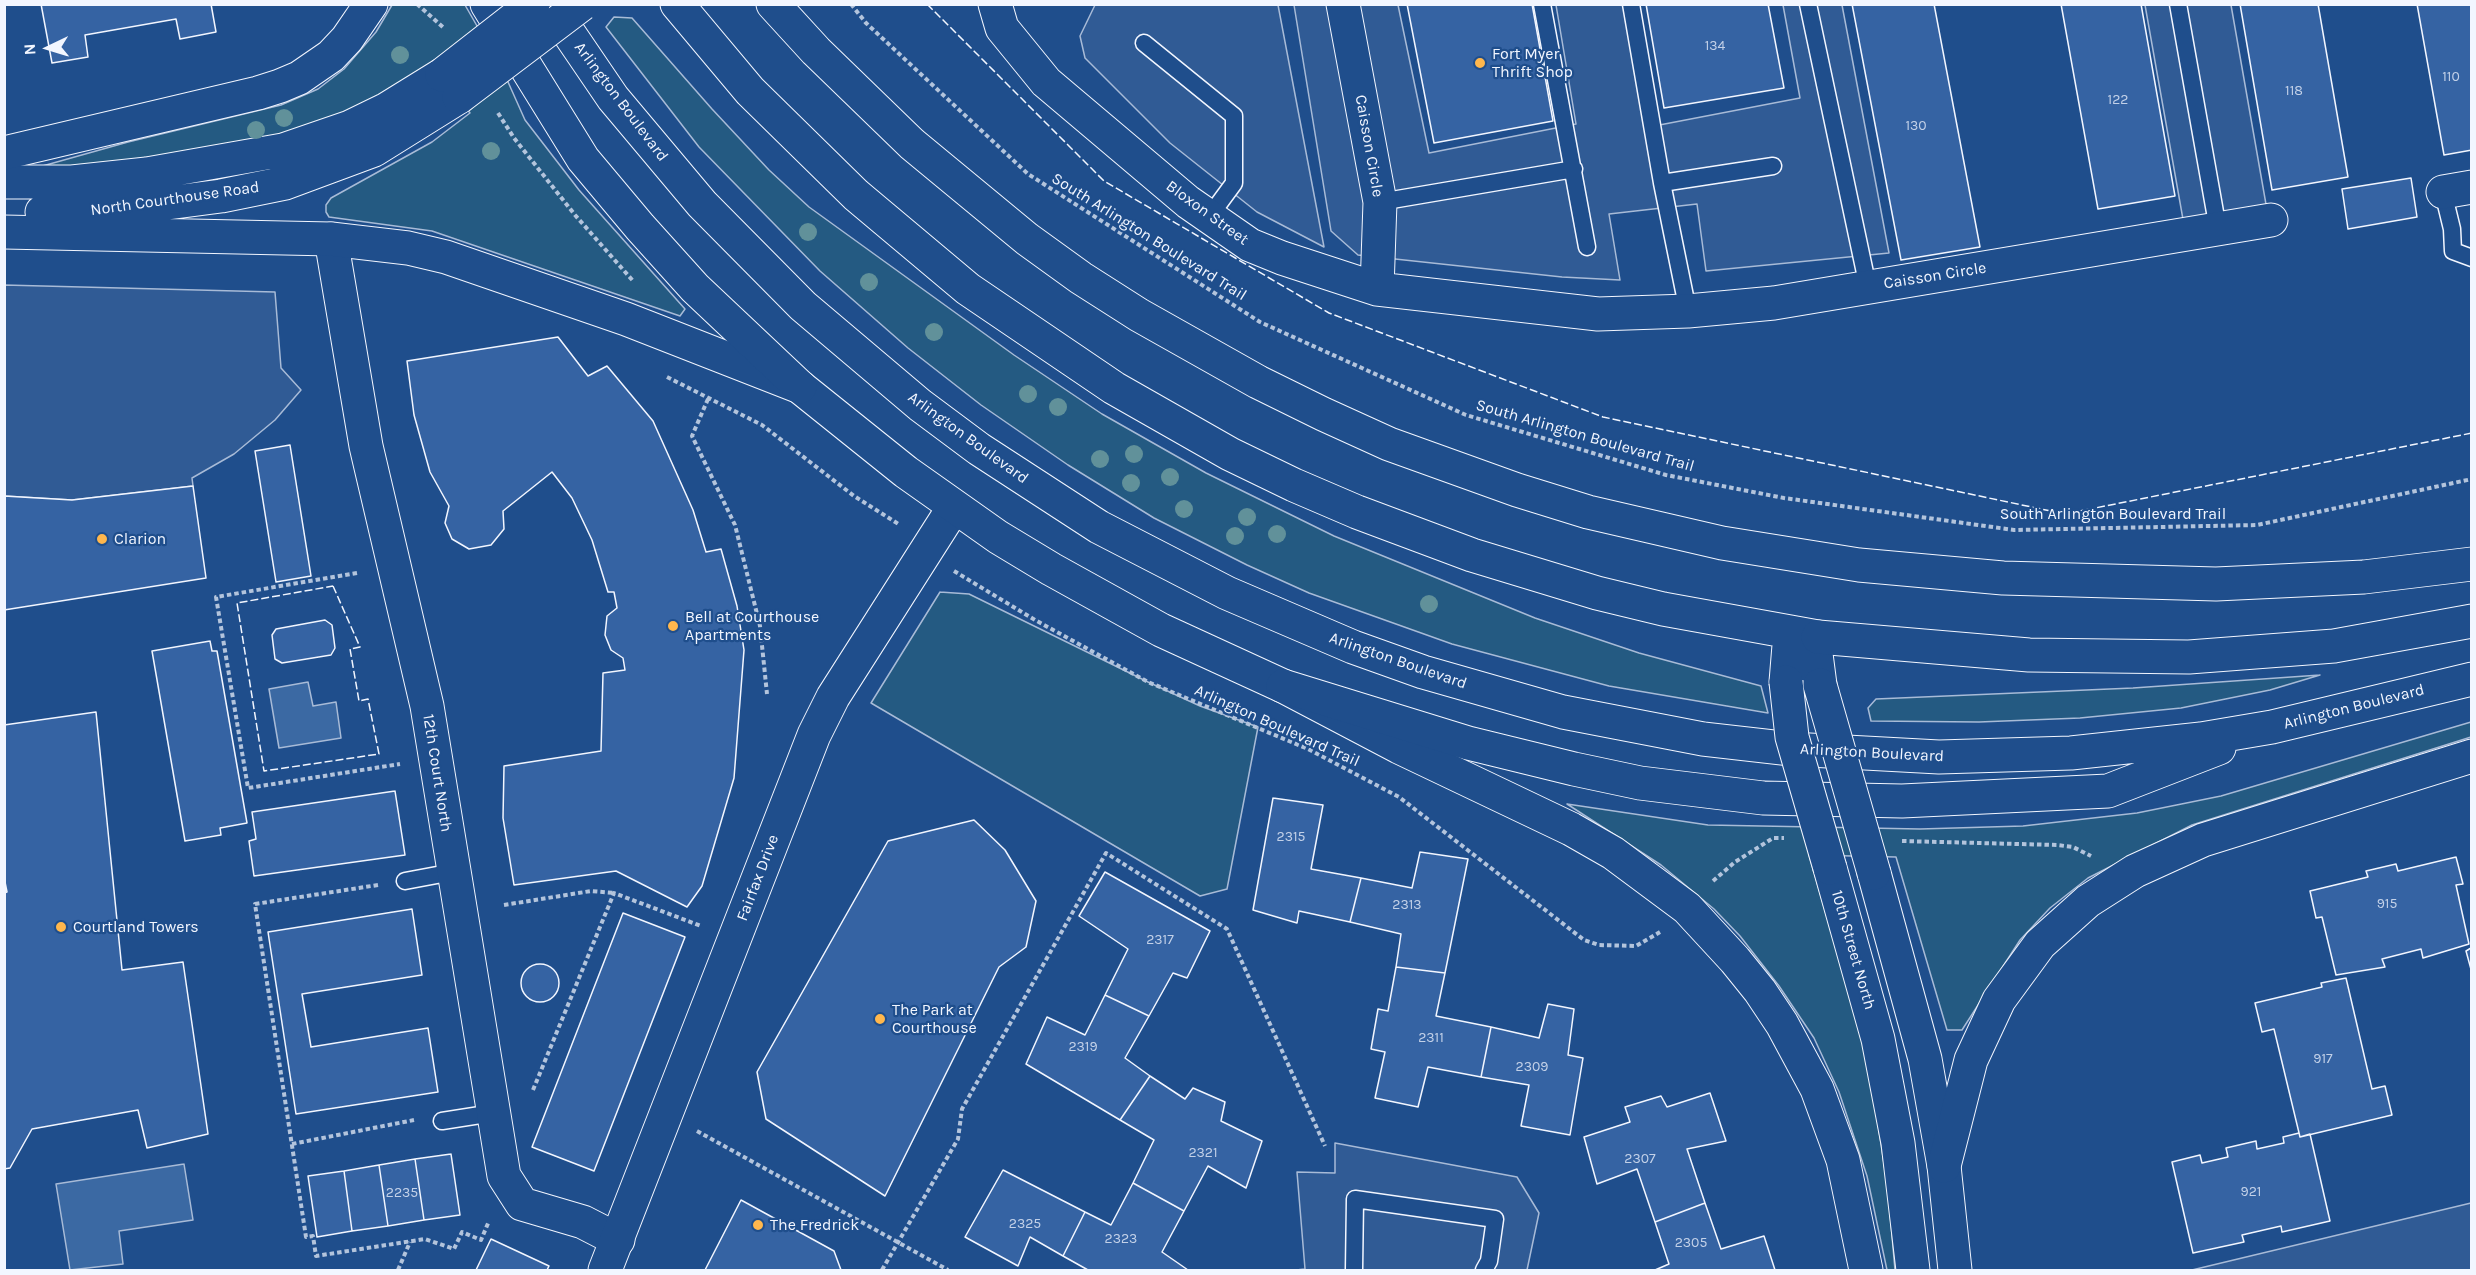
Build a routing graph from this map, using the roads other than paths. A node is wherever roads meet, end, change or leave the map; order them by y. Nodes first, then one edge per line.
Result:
1 (370, 4) edge
2 (487, 4) edge
3 (534, 4) edge
4 (549, 4) edge
5 (582, 4) edge
6 (676, 4) edge
7 (772, 4) edge
8 (995, 4) edge
9 (1343, 4) edge
10 (1542, 4) edge
11 (1631, 4) edge
12 (1808, 4) edge
13 (2178, 4) edge
14 (1144, 43) dead end
15 (451, 86) junction
16 (4, 153) edge
17 (1773, 166) dead end
18 (1574, 169) junction
19 (4, 182) edge
20 (1662, 183) junction
21 (2457, 190) edge
22 (1380, 202) junction
23 (4, 213) edge
24 (1209, 217) junction
25 (2271, 220) dead end
26 (2218, 229) junction
27 (4, 232) edge
28 (331, 239) junction
29 (1587, 247) dead end
30 (2472, 258) edge
31 (1868, 287) junction
32 (1377, 289) junction
33 (1688, 311) junction
34 (1598, 314) joint
35 (800, 387) junction
36 (954, 507) junction
37 (2472, 564) edge
38 (2472, 621) edge
39 (1804, 635) junction
40 (2472, 679) edge
41 (1283, 686) junction
42 (2272, 727) junction
43 (2472, 756) edge
44 (453, 872) junction
45 (405, 881) dead end
46 (493, 1113) junction
47 (442, 1121) dead end
48 (1944, 1166) junction
49 (618, 1240) junction
50 (605, 1270) edge
51 (1354, 1270) edge
52 (1484, 1270) edge
53 (1866, 1270) edge
54 (1913, 1270) edge
55 (1955, 1270) edge

1 - 16 main road
2 - 35 main road
3 - 15 main road, North Courthouse Road, bridge
4 - 42 main road, Arlington Boulevard
5 - 15 main road, North Courthouse Road, bridge
6 - 39 main road
7 - 37 main road
8 - 24 main road, Bloxon Street
9 - 22 main road, Caisson Circle
10 - 18 lane
11 - 20 lane
12 - 31 lane
13 - 26 lane
14 - 24 lane
15 - 19 main road, North Courthouse Road
15 - 23 main road, North Courthouse Road
17 - 20 lane
18 - 22 lane
18 - 29 lane
20 - 33 lane
21 - 30 lane
22 - 32 main road, Caisson Circle
24 - 32 main road, Bloxon Street
25 - 26 main road, Caisson Circle
26 - 31 main road, Caisson Circle
27 - 28 main road
28 - 35 main road
28 - 44 main road, 12th Court North
31 - 33 main road, Caisson Circle
32 - 34 main road, Bloxon Street
33 - 34 main road, Caisson Circle
35 - 36 main road
36 - 41 main road
36 - 49 main road, Fairfax Drive
38 - 39 main road
39 - 48 main road, bridge
39 - 54 main road, 10th Street North, bridge
40 - 42 main road, Arlington Boulevard
41 - 42 main road
41 - 53 main road
43 - 48 main road
44 - 45 lane
44 - 46 main road, 12th Court North
46 - 47 lane
46 - 49 main road, 12th Court North
48 - 55 main road
49 - 50 main road, Fairfax Drive
51 - 52 lane

